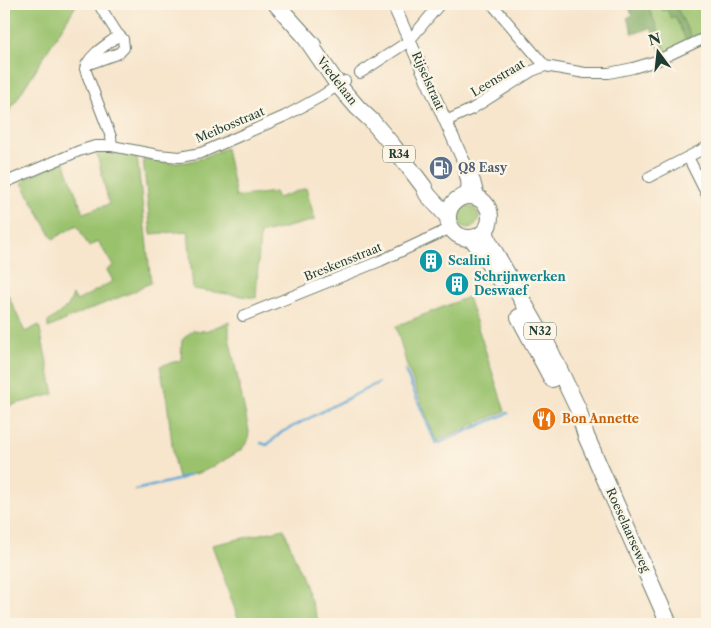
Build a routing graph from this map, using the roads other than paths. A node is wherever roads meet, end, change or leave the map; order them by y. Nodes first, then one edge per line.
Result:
1 (276, 4) edge
2 (393, 4) edge
3 (440, 4) edge
4 (492, 4) edge
5 (101, 8) dead end
6 (707, 37) edge
7 (410, 41) junction
8 (545, 66) junction
9 (360, 73) dead end
10 (342, 83) junction
11 (446, 121) junction
12 (112, 146) junction
13 (707, 148) edge
14 (688, 157) junction
15 (649, 177) dead end
16 (4, 183) edge
17 (424, 187) junction
18 (707, 195) edge
19 (466, 199) junction
20 (450, 223) junction
21 (478, 234) junction
22 (243, 316) dead end
23 (669, 624) edge

1 - 10 main road, Vredelaan / R34
2 - 7 street, Rijselstraat
3 - 7 street
4 - 8 street
5 - 12 street
6 - 8 street, Leenstraat
7 - 9 street
7 - 11 street, Rijselstraat
8 - 11 street, Leenstraat
10 - 12 street, Meibosstraat
10 - 17 main road, Vredelaan / R34
11 - 19 street, Rijselstraat
12 - 16 street, Meibosstraat
13 - 14 street
14 - 15 street
14 - 18 street
17 - 19 main road, Vredelaan / R34
17 - 20 main road, Vredelaan / R34
19 - 20 main road
19 - 21 main road
20 - 21 main road
20 - 22 street, Breskensstraat
21 - 23 main road, Roeselaarseweg / N32

